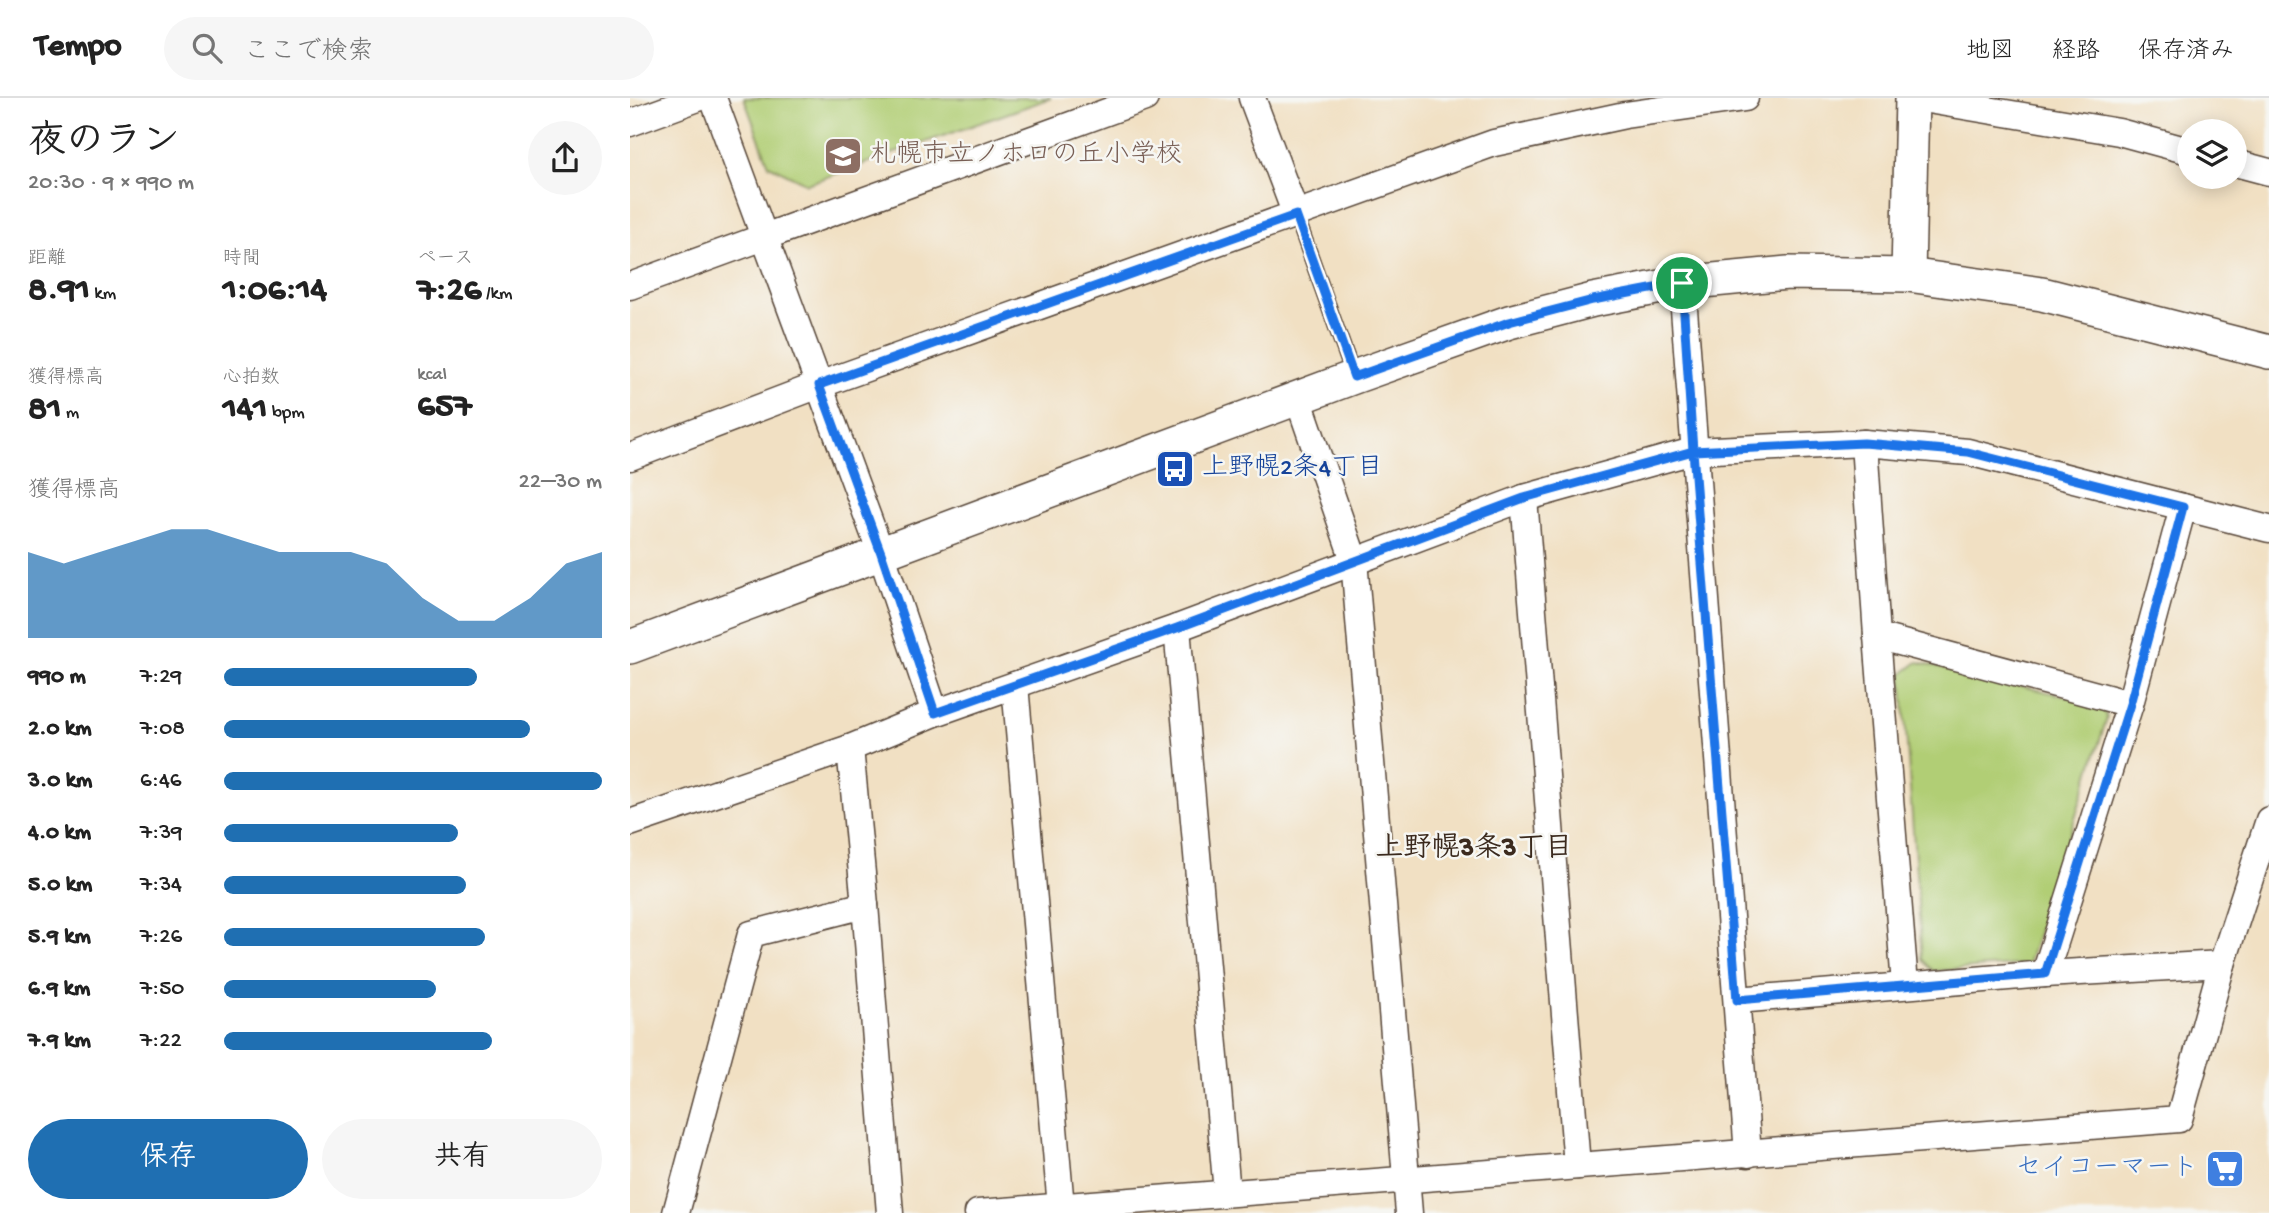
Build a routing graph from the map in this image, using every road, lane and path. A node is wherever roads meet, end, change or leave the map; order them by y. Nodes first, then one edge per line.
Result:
1 (698, 98) edge
2 (713, 98) edge
3 (1146, 98) edge
4 (1252, 98) edge
5 (1745, 98) edge
6 (1914, 98) edge
7 (630, 123) edge
8 (2177, 148) edge
9 (2247, 166) edge
10 (2269, 172) edge
11 (1296, 215) junction
12 (764, 236) junction
13 (1908, 275) junction
14 (1682, 283) junction
15 (630, 286) edge
16 (2269, 352) edge
17 (1354, 377) junction
18 (819, 385) junction
19 (1298, 398) junction
20 (1864, 443) junction
21 (1693, 451) junction
22 (630, 457) edge
23 (1524, 498) junction
24 (2183, 507) junction
25 (2269, 529) edge
26 (881, 553) junction
27 (1354, 560) junction
28 (1177, 628) junction
29 (1877, 636) junction
30 (630, 647) edge
31 (1015, 685) junction
32 (2130, 704) junction
33 (935, 713) junction
34 (850, 748) junction
35 (2269, 820) edge
36 (630, 823) edge
37 (865, 905) junction
38 (2222, 964) junction
39 (2045, 974) junction
40 (1905, 985) junction
41 (1737, 1000) junction
42 (1748, 1154) junction
43 (1577, 1166) junction
44 (1407, 1181) junction
45 (1227, 1193) junction
46 (1061, 1208) junction
47 (676, 1213) edge
48 (890, 1213) edge
49 (978, 1213) edge
50 (1409, 1213) edge

1 - 7 street
2 - 12 street
3 - 12 street
4 - 11 street
5 - 11 street
6 - 8 street
6 - 13 street
9 - 10 street
11 - 17 lane
11 - 18 street
12 - 15 street
12 - 18 street
13 - 14 street
13 - 16 street
14 - 17 street
14 - 21 street
17 - 19 street
18 - 22 street
18 - 26 street
19 - 26 street
19 - 27 street
20 - 21 street
20 - 24 street
20 - 29 street
21 - 23 street
21 - 41 street
23 - 27 street
23 - 43 street
24 - 25 street
24 - 32 street
26 - 30 street
26 - 33 street
27 - 28 street
27 - 44 street
28 - 31 street
28 - 45 street
29 - 32 street
29 - 40 street
31 - 33 street
31 - 46 street
32 - 39 street
33 - 34 street
34 - 36 street
34 - 37 street
35 - 38 street
37 - 47 street
37 - 48 street
38 - 39 street
38 - 42 street
39 - 40 street
40 - 41 street
41 - 42 street
42 - 43 street
43 - 44 street
44 - 45 street
44 - 50 street
45 - 46 street
46 - 49 street

